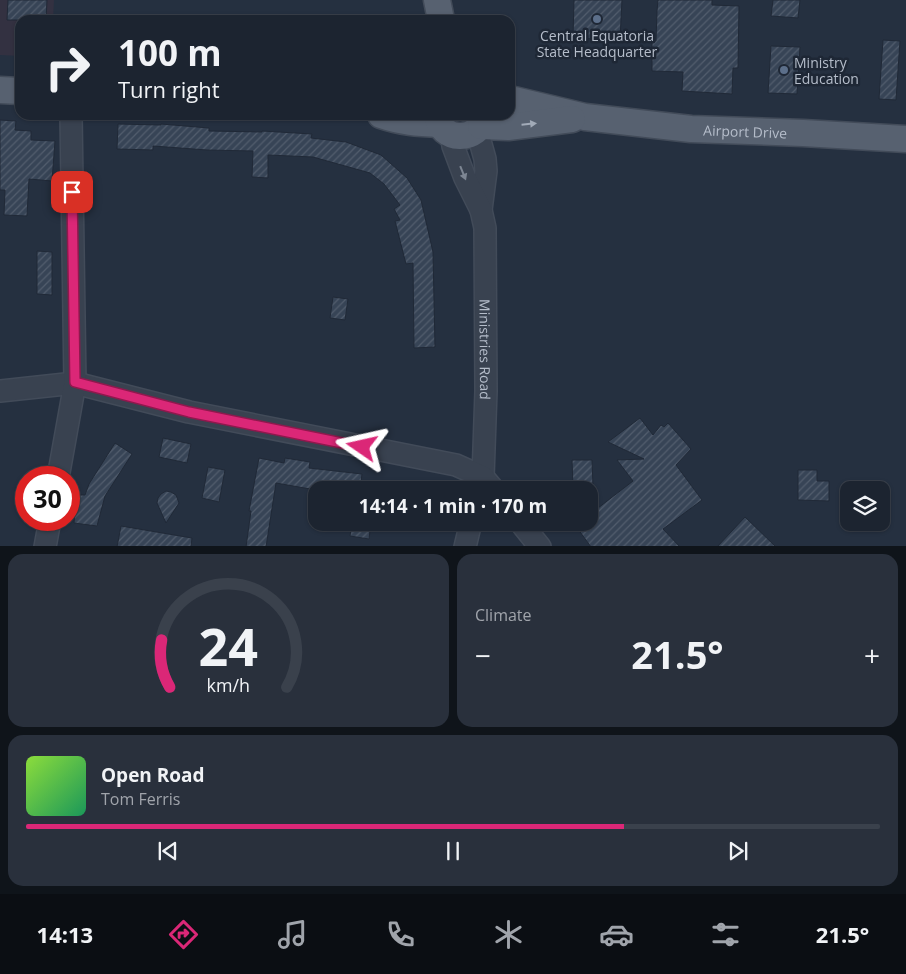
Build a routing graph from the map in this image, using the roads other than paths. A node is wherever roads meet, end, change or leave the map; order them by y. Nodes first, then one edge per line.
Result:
1 (437, 0) edge
2 (439, 15) edge
3 (0, 90) edge
4 (15, 91) edge
5 (515, 100) edge
6 (585, 117) junction
7 (70, 120) edge
8 (398, 120) edge
9 (443, 124) edge
10 (481, 124) edge
11 (906, 139) edge
12 (482, 210) junction
13 (75, 382) junction
14 (0, 391) edge
15 (60, 466) edge
16 (478, 481) edge
17 (485, 481) edge
18 (48, 531) edge
19 (469, 531) edge
20 (528, 531) edge
21 (45, 546) edge
22 (465, 546) edge
23 (540, 546) edge

1 - 2 main road
3 - 4 main road
5 - 6 main road, Airport Drive
10 -> 6 main road, Airport Drive
6 - 11 main road, Airport Drive
7 - 13 street
8 - 9 main road, Airport Drive
9 - 10 main road, Airport Drive
9 -> 12 street, Ministries Road
10 - 12 street, Ministries Road
12 - 17 street, Ministries Road
13 - 14 street
13 - 15 street
13 - 16 street
18 - 21 street
19 - 22 street
20 - 23 street

